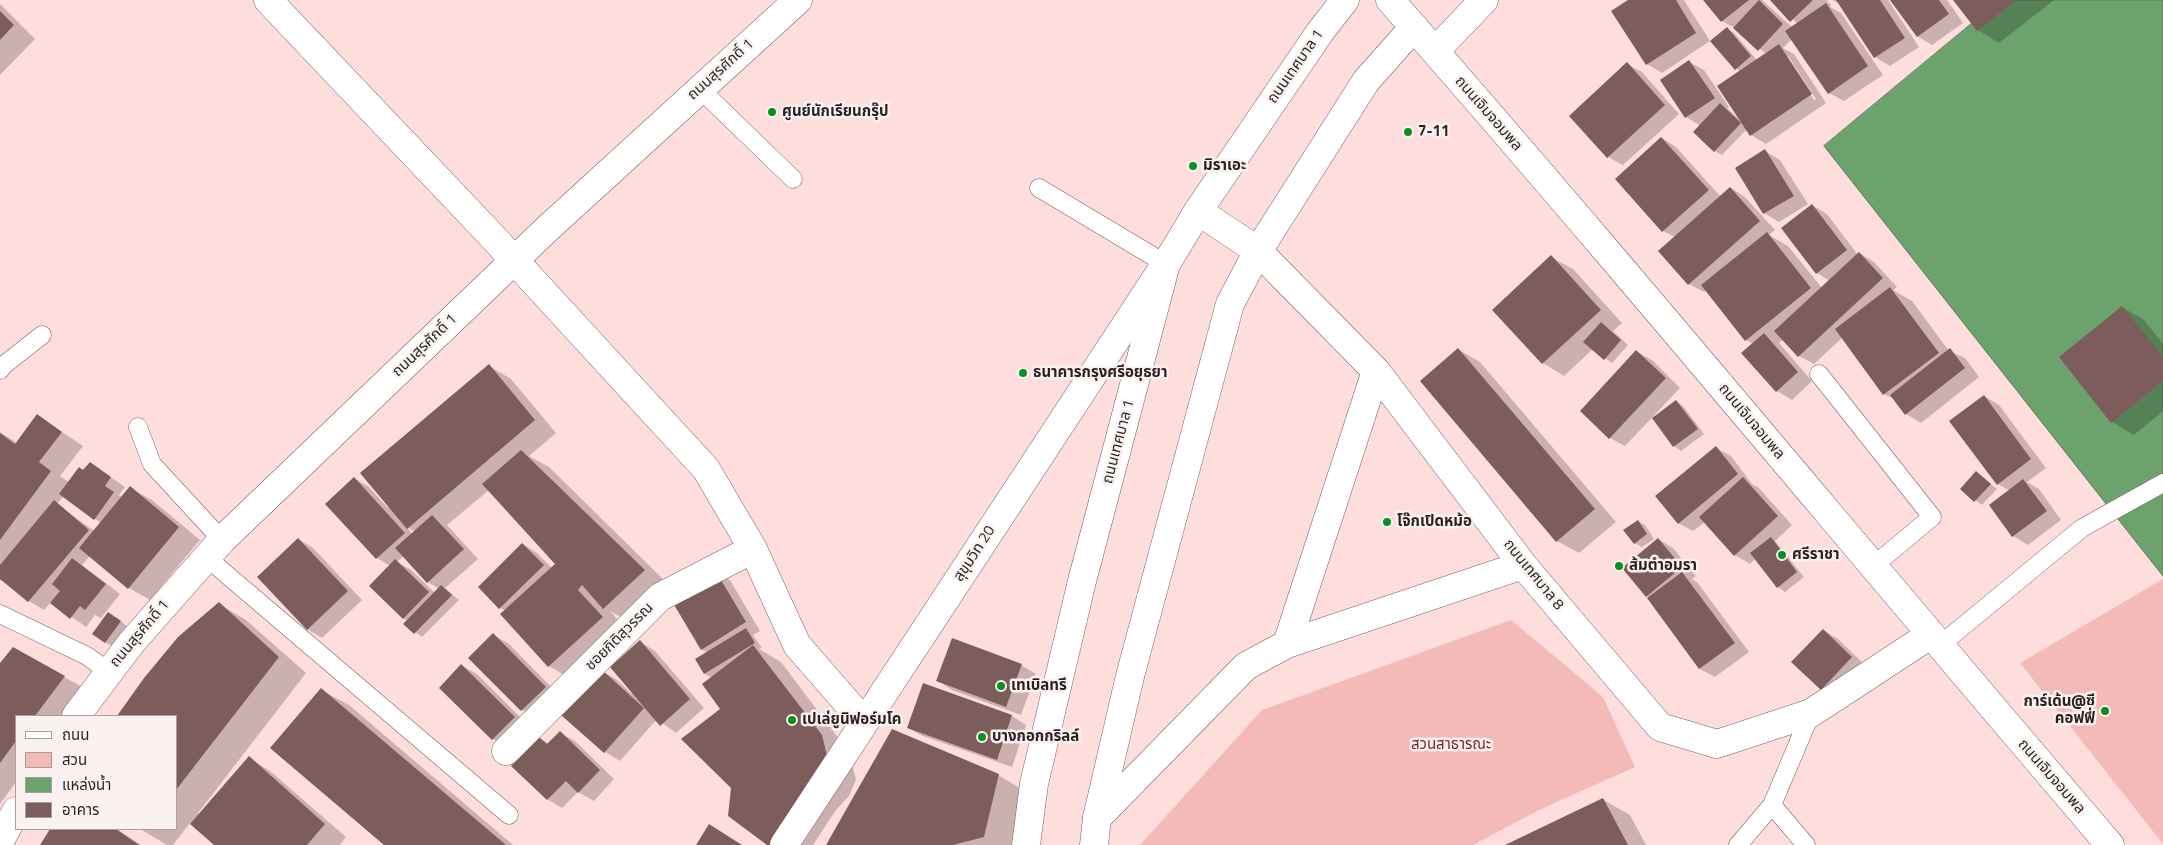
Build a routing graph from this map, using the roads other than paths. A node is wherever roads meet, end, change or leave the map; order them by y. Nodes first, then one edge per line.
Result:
1 (268, 0) edge
2 (798, 0) edge
3 (1345, 0) edge
4 (1390, 0) edge
5 (1484, 0) edge
6 (1414, 27) junction
7 (1435, 51) junction
8 (700, 89) junction
9 (793, 179) dead end
10 (1039, 188) dead end
11 (1198, 211) junction
12 (1258, 251) junction
13 (514, 260) junction
14 (1166, 264) junction
15 (42, 335) dead end
16 (0, 370) edge
17 (1376, 371) junction
18 (1819, 374) dead end
19 (138, 426) dead end
20 (2163, 483) edge
21 (214, 549) junction
22 (753, 549) junction
23 (1523, 565) junction
24 (1872, 567) junction
25 (0, 614) edge
26 (1287, 644) junction
27 (1940, 646) junction
28 (109, 672) junction
29 (1811, 712) junction
30 (77, 715) edge
31 (864, 722) junction
32 (506, 752) dead end
33 (1772, 805) junction
34 (15, 813) edge
35 (509, 815) dead end
36 (1097, 818) junction
37 (0, 841) edge
38 (784, 845) edge
39 (1026, 845) edge
40 (1094, 845) edge
41 (1738, 845) edge
42 (1806, 845) edge
43 (2110, 845) edge

1 - 13 street
2 - 8 street, ถนนสุรศักดิ์ 1
3 - 11 street, ถนนเทศบาล 1
4 - 6 street, ถนนเจิมจอมพล
5 - 7 street
6 - 7 street, ถนนเจิมจอมพล
6 - 12 street
7 - 24 street, ถนนเจิมจอมพล
8 - 9 lane
8 - 13 street, ถนนสุรศักดิ์ 1
10 - 14 lane
11 - 12 street, ถนนเทศบาล 8
11 - 14 street, ถนนเทศบาล 1
12 - 17 street, ถนนเทศบาล 8
12 - 36 street
13 - 21 street, ถนนสุรศักดิ์ 1
13 - 22 street
14 - 31 street, สุขุมวิท 20
14 - 39 street, ถนนเทศบาล 1
15 - 16 lane
17 - 23 street, ถนนเทศบาล 8
17 - 26 street
18 - 24 lane
19 - 21 lane
20 - 27 lane
21 - 28 street, ถนนสุรศักดิ์ 1
21 - 35 lane
22 - 31 street
22 - 32 street, ชอยกิติสุวรรณ
23 - 26 street
23 - 29 street, ถนนเทศบาล 8
24 - 27 street, ถนนเจิมจอมพล
25 - 28 lane
26 - 36 street
27 - 29 street, ถนนเทศบาล 8
27 - 43 street, ถนนเจิมจอมพล
28 - 30 street, ถนนสุรศักดิ์ 1
29 - 33 lane
31 - 38 street, สุขุมวิท 20
33 - 41 lane
33 - 42 lane
34 - 37 street
36 - 40 street

